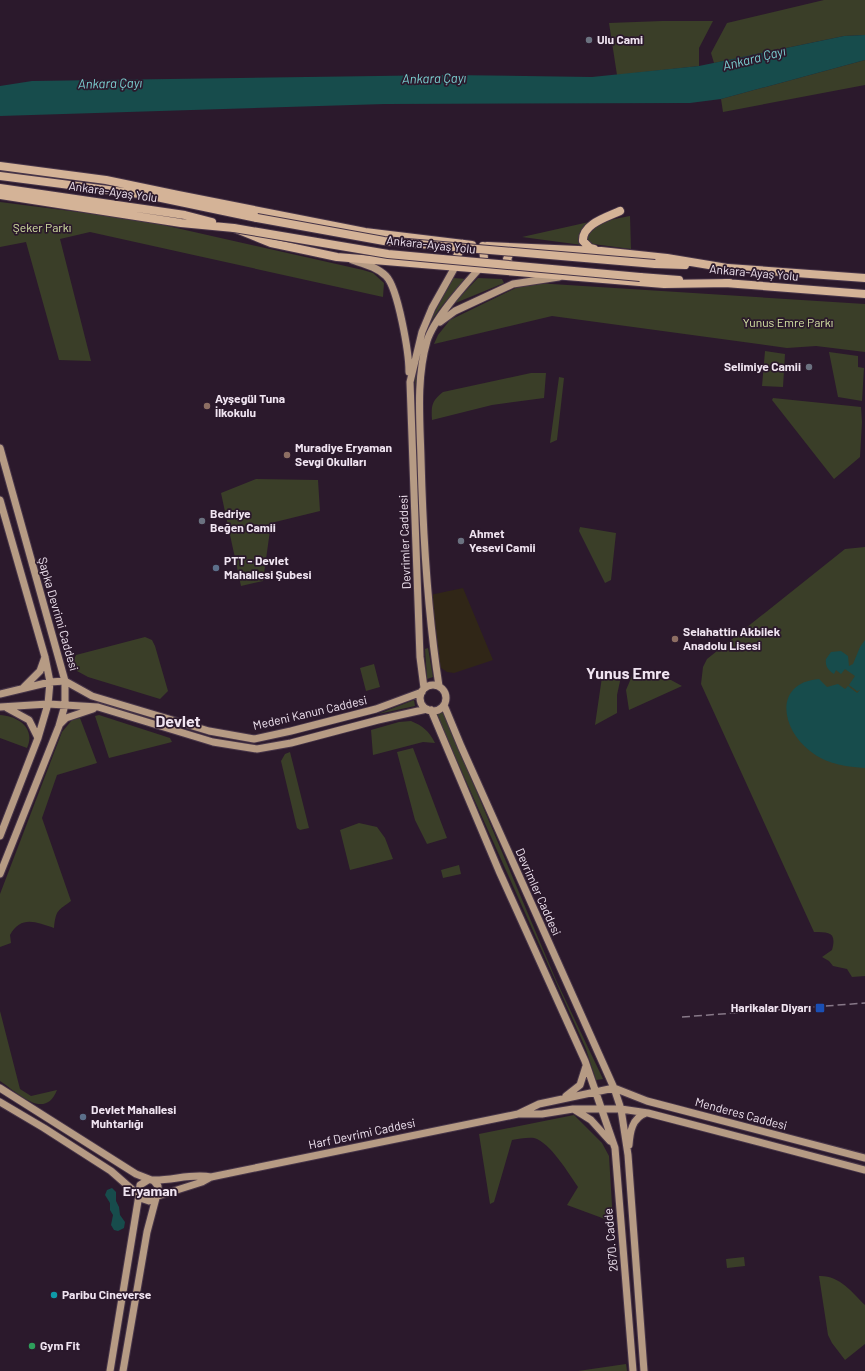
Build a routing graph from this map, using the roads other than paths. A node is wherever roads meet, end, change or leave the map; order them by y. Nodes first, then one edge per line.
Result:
1 (0, 166) edge
2 (0, 176) edge
3 (0, 188) edge
4 (173, 194) junction
5 (0, 195) edge
6 (620, 210) dead end
7 (230, 213) junction
8 (234, 228) junction
9 (430, 240) junction
10 (463, 244) junction
11 (483, 246) junction
12 (521, 247) junction
13 (601, 251) junction
14 (348, 258) junction
15 (429, 266) junction
16 (455, 267) junction
17 (733, 269) junction
18 (478, 270) junction
19 (521, 273) junction
20 (568, 276) junction
21 (865, 278) edge
22 (730, 283) junction
23 (865, 294) edge
24 (434, 328) junction
25 (410, 382) junction
26 (0, 448) edge
27 (0, 500) edge
28 (45, 657) junction
29 (65, 681) junction
30 (50, 682) junction
31 (439, 686) junction
32 (22, 688) junction
33 (423, 690) junction
34 (0, 694) edge
35 (48, 704) junction
36 (65, 705) junction
37 (444, 705) junction
38 (3, 707) edge
39 (98, 708) junction
40 (429, 710) junction
41 (59, 726) junction
42 (267, 737) junction
43 (38, 738) junction
44 (270, 748) junction
45 (0, 836) edge
46 (0, 874) edge
47 (586, 1066) junction
48 (0, 1088) edge
49 (614, 1088) junction
50 (595, 1092) junction
51 (558, 1100) junction
52 (0, 1102) edge
53 (601, 1109) junction
54 (620, 1109) junction
55 (572, 1110) junction
56 (648, 1113) junction
57 (518, 1114) junction
58 (50, 1118) junction
59 (44, 1128) junction
60 (615, 1148) junction
61 (628, 1155) junction
62 (864, 1158) edge
63 (863, 1170) edge
64 (211, 1177) junction
65 (149, 1180) junction
66 (139, 1195) junction
67 (157, 1197) junction
68 (110, 1371) edge
69 (123, 1371) edge
70 (633, 1371) edge
71 (644, 1371) edge

1 - 4 highway
2 - 7 highway, Ankara-Ayaş Yolu
3 - 8 highway, Ankara-Ayaş Yolu
4 - 7 highway
4 - 9 highway
5 - 8 highway
6 - 13 highway
7 - 17 highway, Ankara-Ayaş Yolu, bridge
8 - 14 highway
8 - 22 highway, Ankara-Ayaş Yolu, bridge
9 - 10 highway
9 - 15 highway
10 - 11 highway
10 - 16 highway
11 - 12 highway
11 - 18 highway
12 - 13 highway
12 - 19 highway
13 - 17 highway
14 - 15 highway
14 - 25 main road
15 - 16 highway
16 - 18 highway
16 - 25 main road
17 - 21 highway, Ankara-Ayaş Yolu
18 - 19 highway
18 - 24 main road, Devrimler Caddesi
19 - 20 highway
20 - 22 highway
20 - 24 main road
22 - 23 highway, Ankara-Ayaş Yolu
24 - 31 main road, Devrimler Caddesi
25 - 33 main road, Devrimler Caddesi
26 - 29 main road, Şapka Devrimi Caddesi
27 - 28 main road, Şapka Devrimi Caddesi
28 - 30 main road, Şapka Devrimi Caddesi
28 - 32 main road
29 - 30 main road
29 - 36 main road, Şapka Devrimi Caddesi
29 - 42 main road, Medeni Kanun Caddesi
30 - 32 main road
30 - 35 main road, Şapka Devrimi Caddesi
31 - 33 main road
31 - 37 main road
32 - 34 main road
33 - 40 main road
33 - 42 main road, Medeni Kanun Caddesi
35 - 36 main road, Medeni Kanun Caddesi
35 - 38 main road, Medeni Kanun Caddesi
35 - 43 main road, Şapka Devrimi Caddesi
36 - 39 main road, Medeni Kanun Caddesi
36 - 41 main road, Şapka Devrimi Caddesi
37 - 40 main road
37 - 49 main road, Devrimler Caddesi
38 - 43 main road
39 - 41 main road
39 - 44 main road, Medeni Kanun Caddesi
40 - 44 main road, Medeni Kanun Caddesi
40 - 47 main road
41 - 46 main road, Şapka Devrimi Caddesi
42 - 44 main road
43 - 45 main road, Şapka Devrimi Caddesi
47 - 50 main road
47 - 51 main road
48 - 58 main road
49 - 50 main road, Harf Devrimi Caddesi
49 - 54 main road, Devrimler Caddesi
49 - 62 main road, Menderes Caddesi
50 - 51 main road, Harf Devrimi Caddesi
50 - 53 main road, 2670. Cadde
51 - 57 main road, Harf Devrimi Caddesi
52 - 59 main road
53 - 54 main road, Harf Devrimi Caddesi
53 - 55 main road, Harf Devrimi Caddesi
53 - 60 main road, 2670. Cadde
54 - 56 main road, Menderes Caddesi
54 - 61 main road, 2670. Cadde
55 - 57 main road, Harf Devrimi Caddesi
55 - 60 main road
56 - 61 main road
56 - 63 main road, Menderes Caddesi
57 - 64 main road, Harf Devrimi Caddesi
58 - 59 main road
58 - 65 main road
59 - 66 main road
60 - 70 main road, 2670. Cadde
61 - 71 main road, 2670. Cadde
62 - 63 main road
64 - 65 main road, Harf Devrimi Caddesi
64 - 67 main road, Harf Devrimi Caddesi
65 - 66 main road
65 - 67 main road
66 - 67 main road
66 - 68 main road
67 - 69 main road

